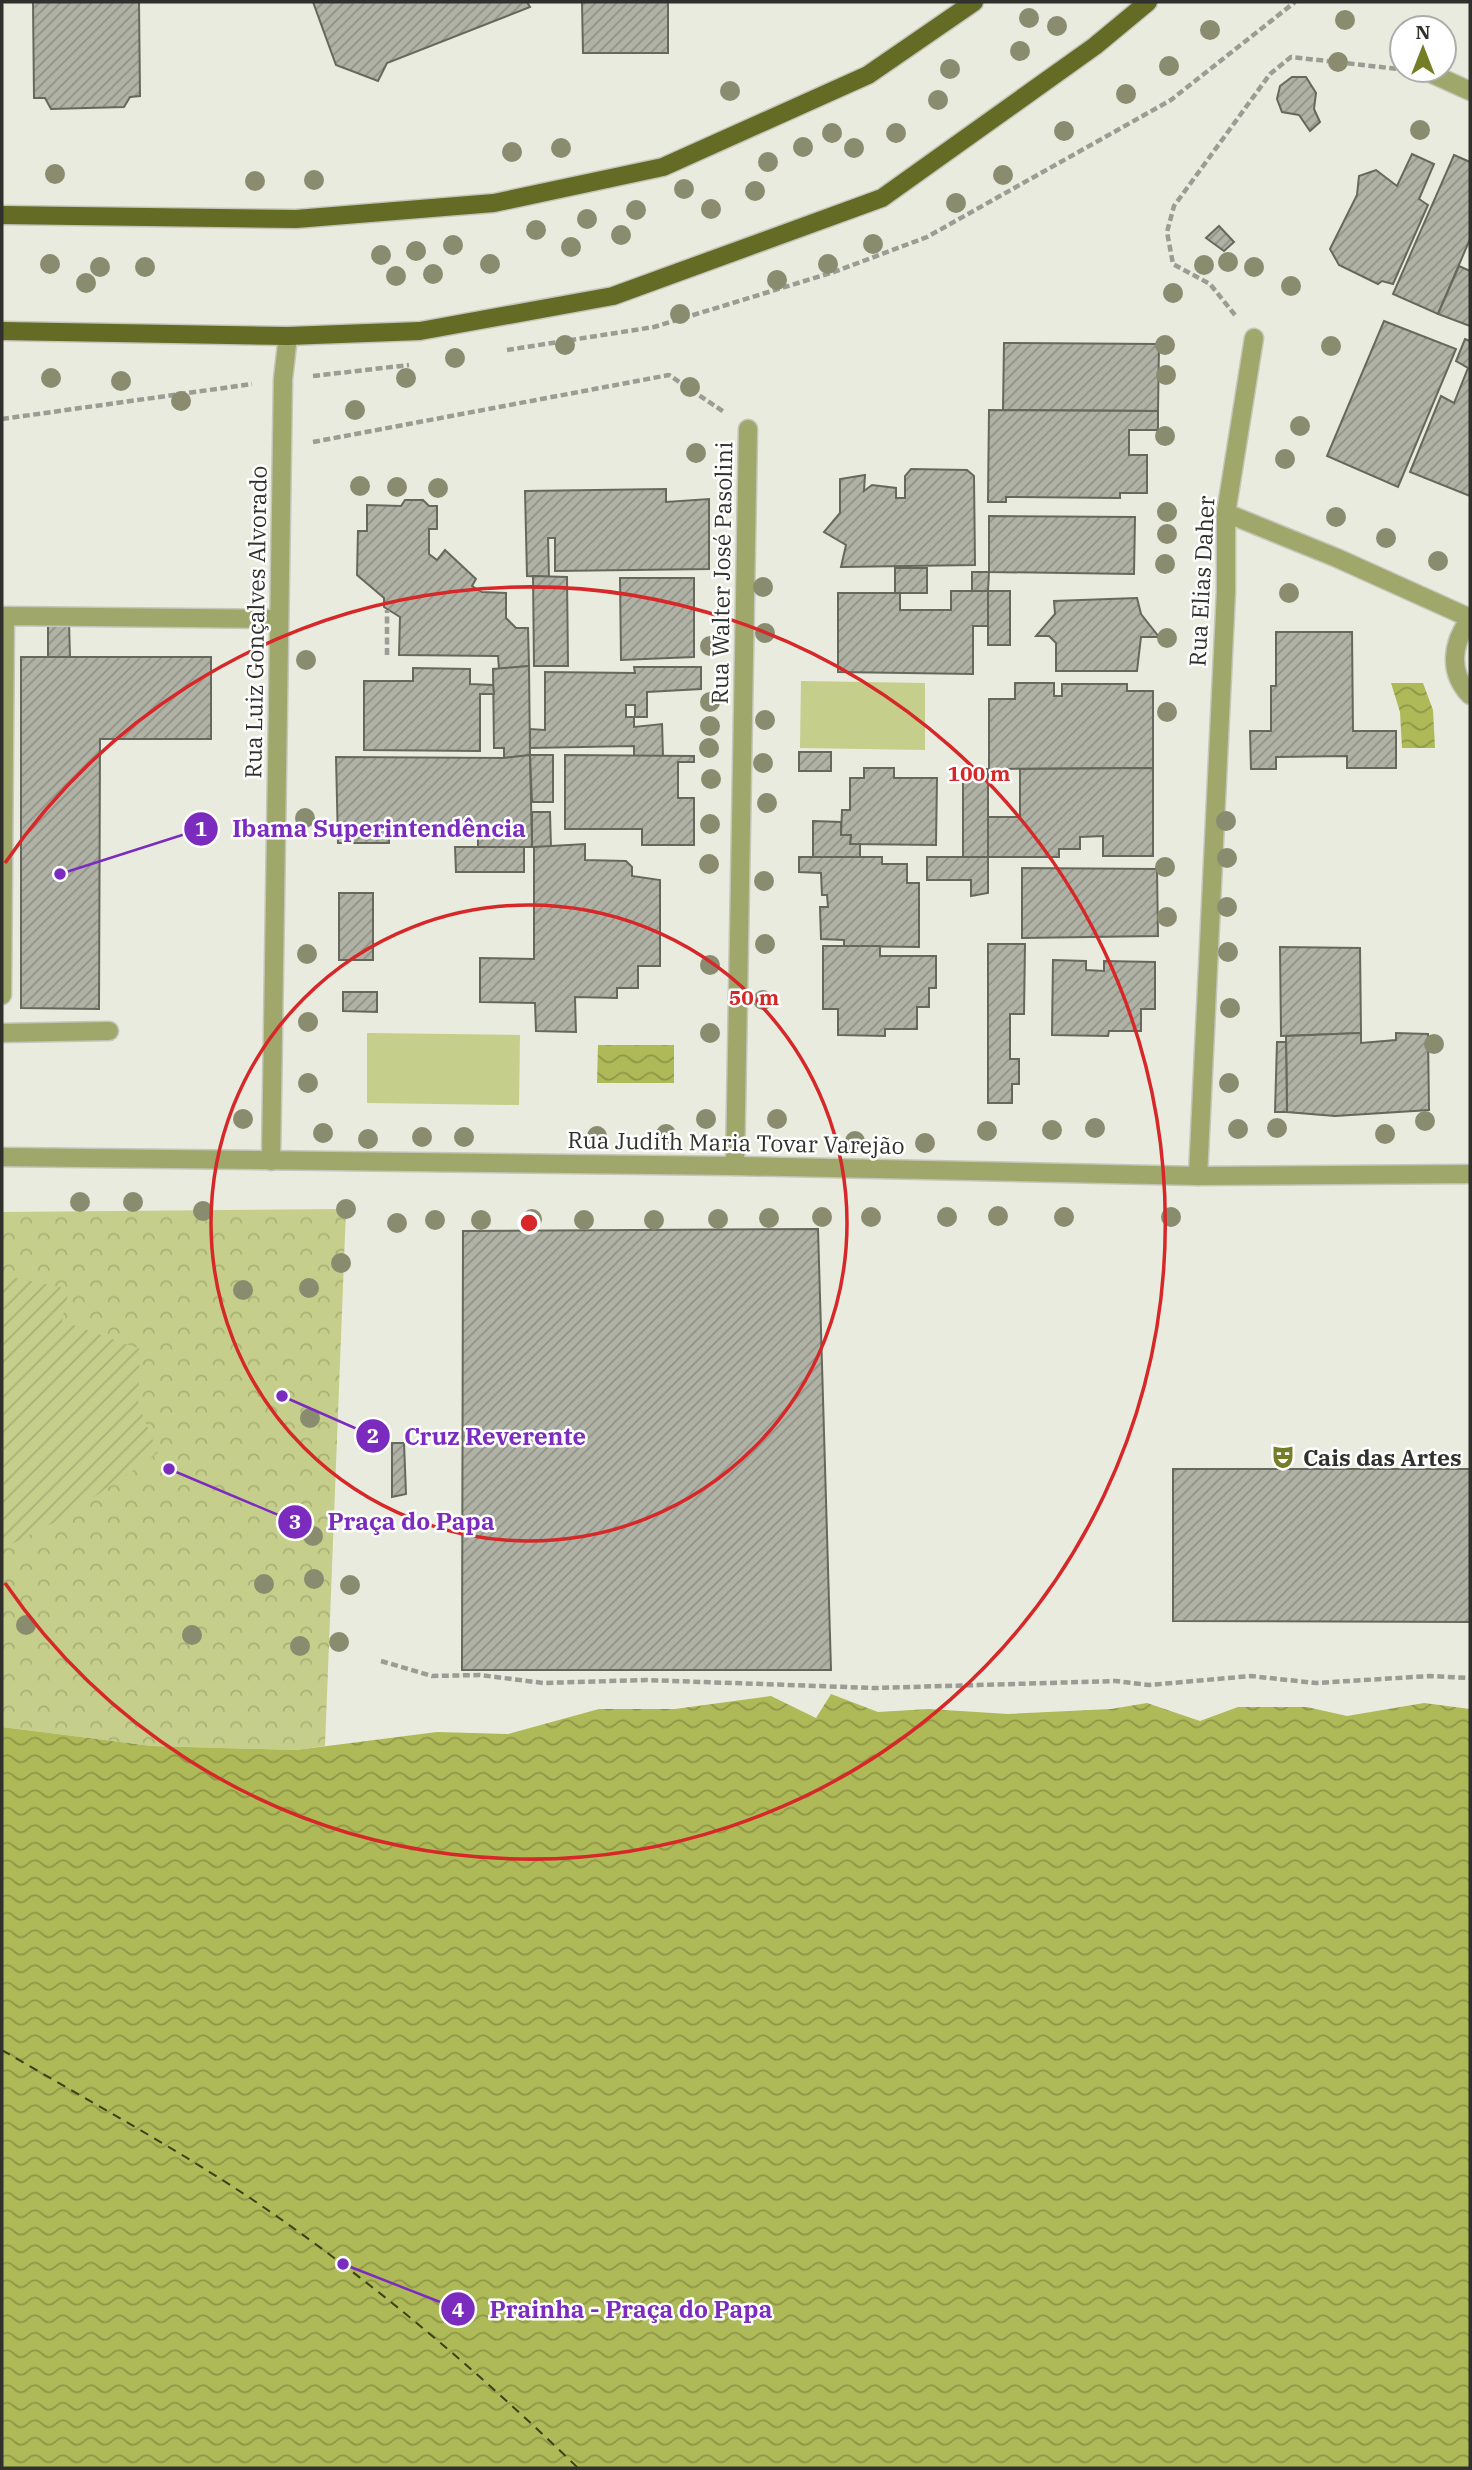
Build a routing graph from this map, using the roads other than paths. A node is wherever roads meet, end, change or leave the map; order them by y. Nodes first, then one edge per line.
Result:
1 (974, 2) edge
2 (1148, 2) edge
3 (2, 215) edge
4 (2, 331) edge
5 (288, 336) junction
6 (1254, 338) road end
7 (748, 429) road end
8 (1226, 513) junction
9 (279, 619) junction
10 (1470, 619) edge
11 (1470, 695) edge
12 (2, 995) edge
13 (109, 1031) dead end
14 (2, 1033) edge
15 (2, 1157) edge
16 (271, 1161) junction
17 (735, 1166) junction
18 (1470, 1174) edge
19 (1198, 1176) junction

1 - 3 main road
2 - 5 main road
4 - 5 main road
5 - 9 street, Rua Luiz Gonçalves Alvorado
6 - 8 street, Rua Elias Daher
7 - 17 street, Rua Walter José Pasolini
8 - 10 street
8 - 19 street, Rua Elias Daher
9 - 12 street
9 - 16 street, Rua Luiz Gonçalves Alvorado
10 - 11 street
13 - 14 street
15 - 16 street, Rua Judith Maria Tovar Varejão
16 - 17 street, Rua Judith Maria Tovar Varejão
17 - 19 street, Rua Judith Maria Tovar Varejão
18 - 19 street, Rua Judith Maria Tovar Varejão

